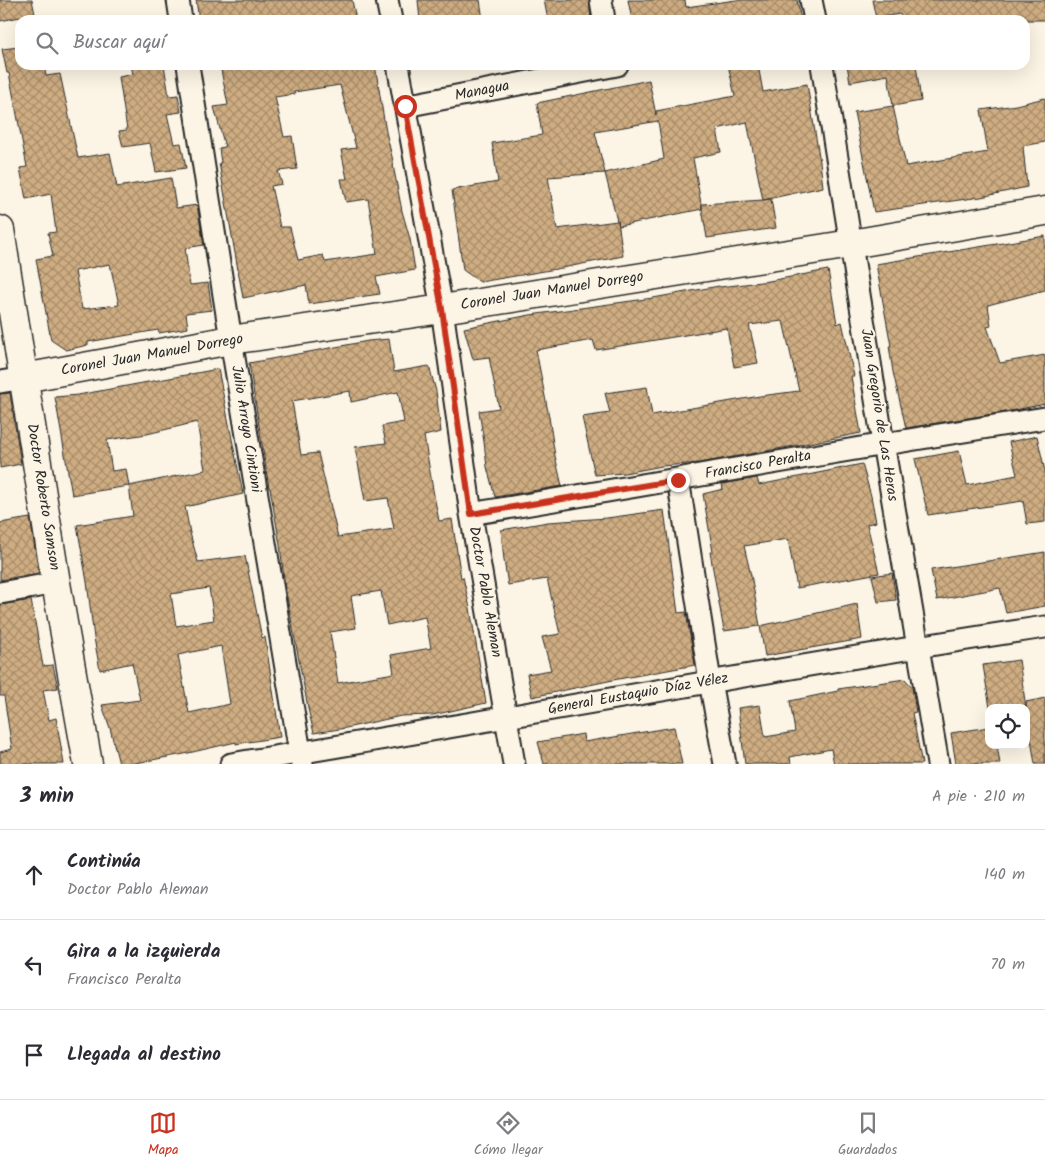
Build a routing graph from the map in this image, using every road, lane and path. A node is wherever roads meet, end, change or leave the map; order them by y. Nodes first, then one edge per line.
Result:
1 (178, 0) edge
2 (387, 0) edge
3 (601, 0) edge
4 (812, 0) edge
5 (180, 15) edge
6 (390, 15) edge
7 (603, 15) edge
8 (814, 15) edge
9 (189, 70) edge
10 (399, 70) edge
11 (588, 70) edge
12 (823, 70) edge
13 (405, 106) junction
14 (1045, 211) edge
15 (0, 230) edge
16 (851, 244) junction
17 (442, 309) junction
18 (231, 340) junction
19 (12, 380) edge
20 (1045, 418) edge
21 (883, 443) junction
22 (678, 480) junction
23 (471, 514) junction
24 (56, 583) junction
25 (0, 593) edge
26 (1045, 627) edge
27 (918, 646) junction
28 (710, 681) junction
29 (506, 717) junction
30 (301, 759) edge
31 (88, 764) edge
32 (231, 764) edge
33 (514, 764) edge
34 (725, 764) edge
35 (938, 764) edge

1 - 5 street
2 - 6 street
3 - 7 street
4 - 8 street
9 - 18 street, Julio Arroyo Cintioni
10 - 13 street, Doctor Pablo Aleman
11 - 13 street, Managua
12 - 16 street, Juan Gregorio de Las Heras
13 - 17 street, Doctor Pablo Aleman
14 - 16 street, Coronel Juan Manuel Dorrego
15 - 19 street, Doctor Roberto Samson
16 - 17 street, Coronel Juan Manuel Dorrego
16 - 21 street, Juan Gregorio de Las Heras
17 - 18 street, Coronel Juan Manuel Dorrego
17 - 23 street, Doctor Pablo Aleman
18 - 19 street, Coronel Juan Manuel Dorrego
18 - 30 street, Julio Arroyo Cintioni
19 - 24 street, Doctor Roberto Samson
20 - 21 street, Francisco Peralta
21 - 22 street, Francisco Peralta
21 - 27 street, Juan Gregorio de Las Heras
22 - 23 street, Francisco Peralta
22 - 28 street
23 - 29 street, Doctor Pablo Aleman
24 - 25 street
24 - 31 street, Doctor Roberto Samson
26 - 27 street, General Eustaquio Díaz Vélez
27 - 28 street, General Eustaquio Díaz Vélez
27 - 35 street, Juan Gregorio de Las Heras
28 - 29 street, General Eustaquio Díaz Vélez
28 - 34 street
29 - 30 street, General Eustaquio Díaz Vélez
29 - 33 street, Doctor Pablo Aleman
30 - 32 street, General Eustaquio Díaz Vélez

